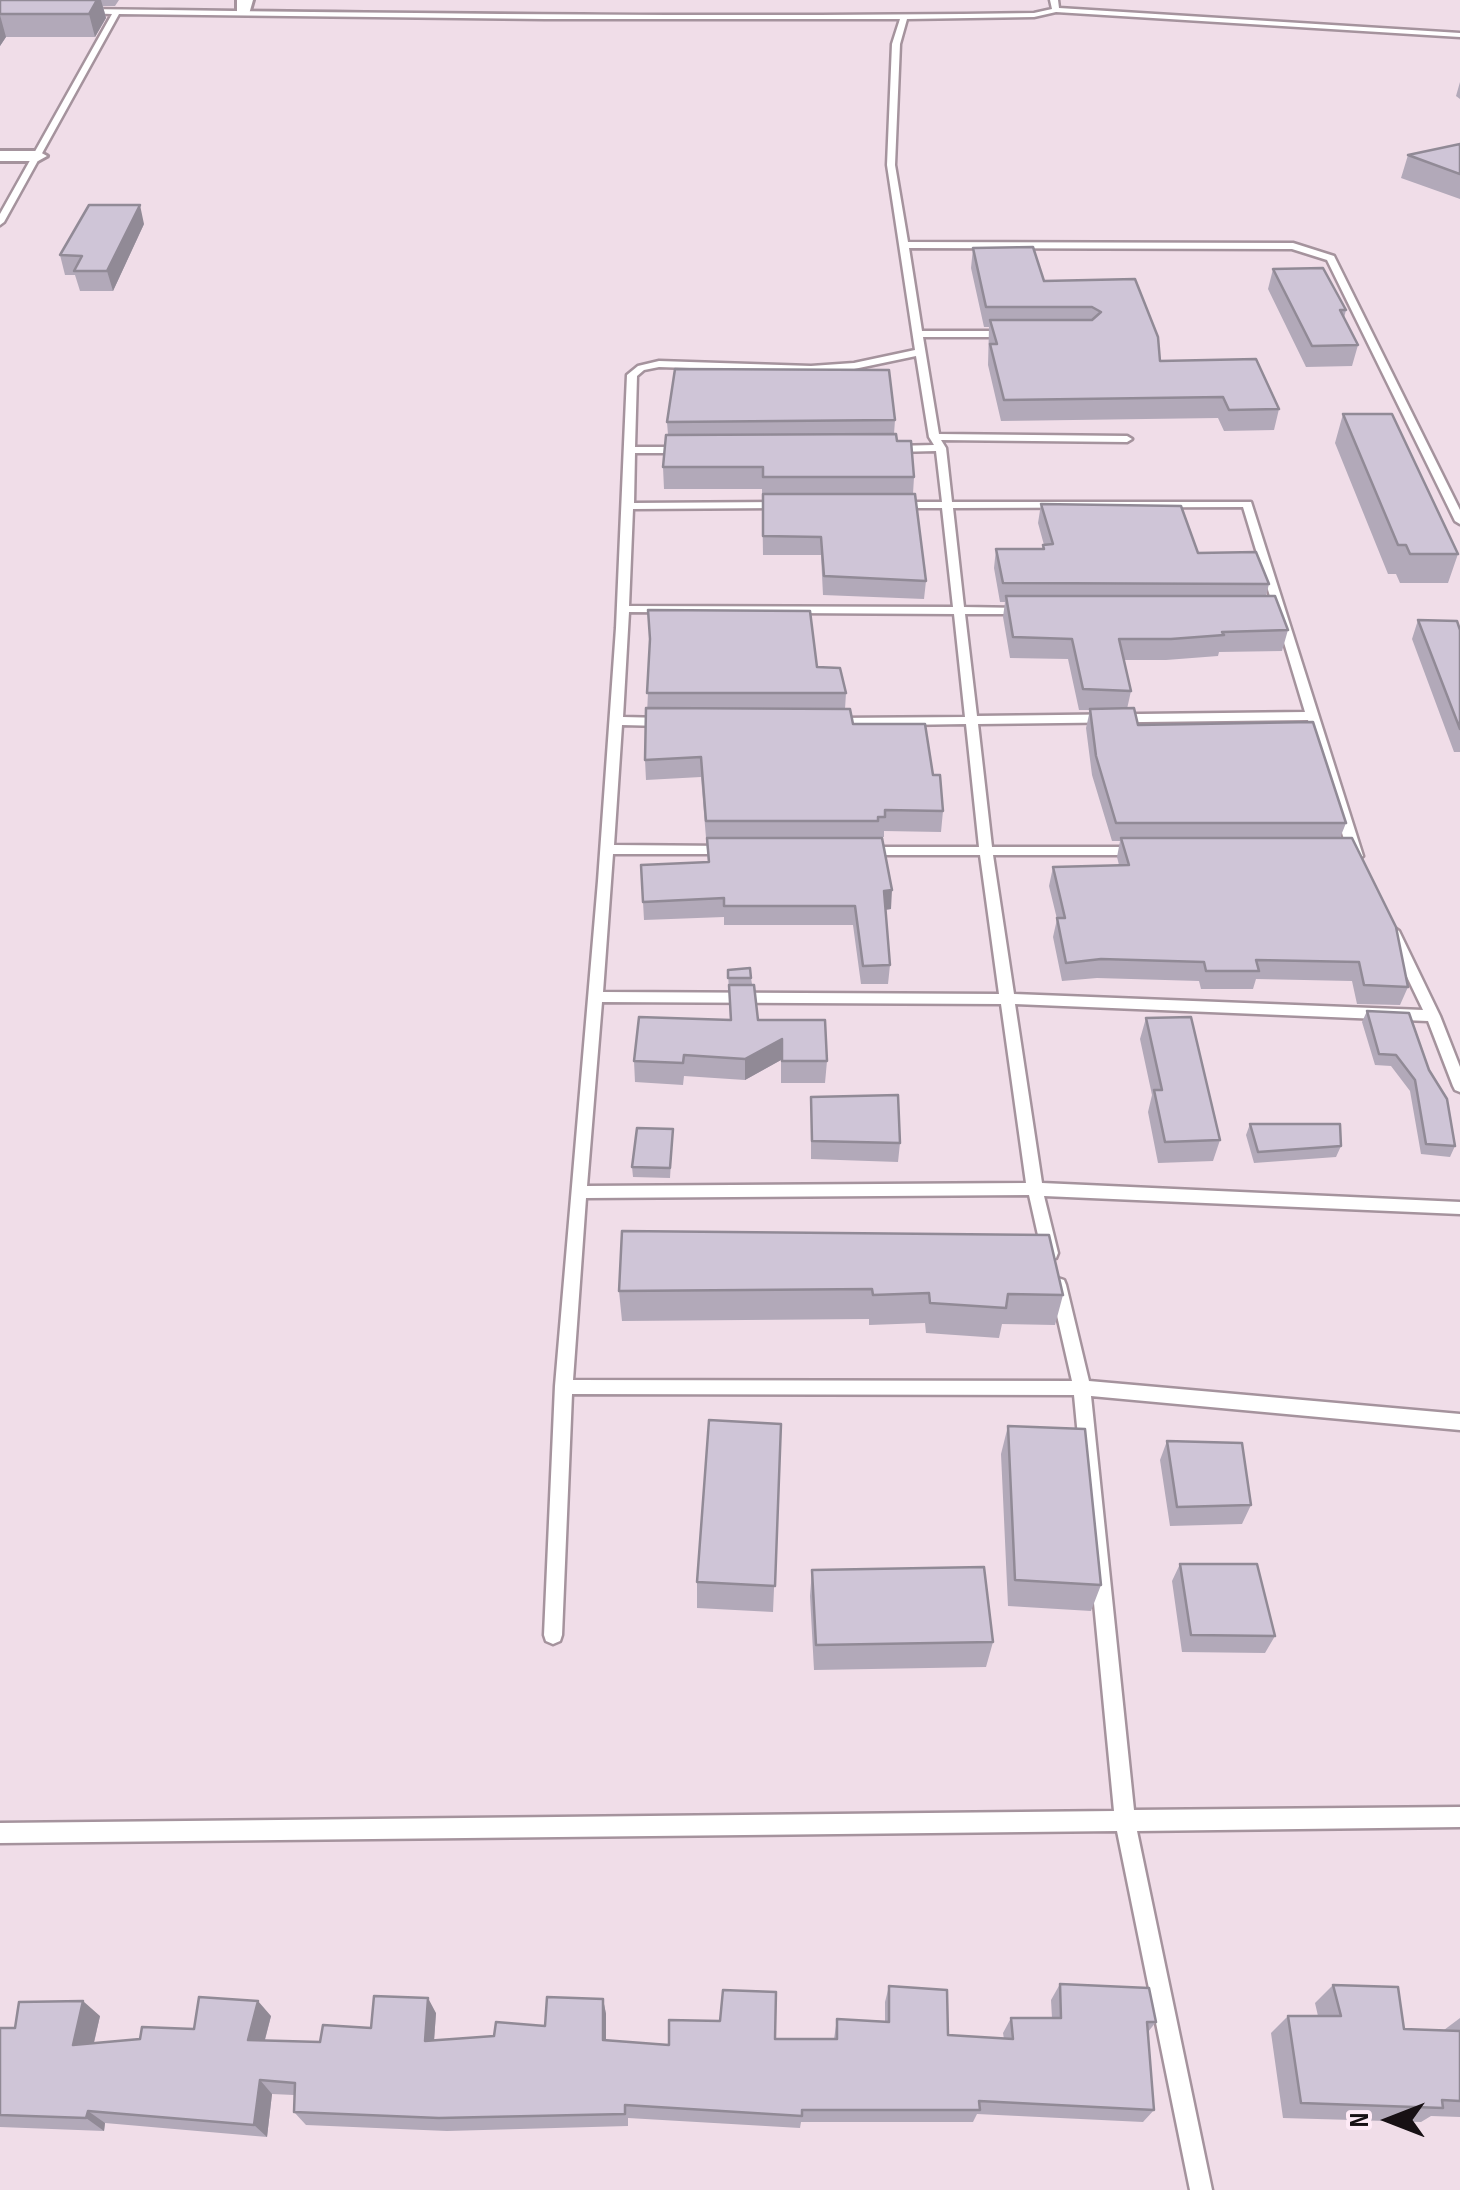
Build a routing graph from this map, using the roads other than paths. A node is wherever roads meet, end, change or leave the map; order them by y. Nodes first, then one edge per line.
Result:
1 (1054, 0) edge
2 (244, 6) edge
3 (78, 10) edge
4 (117, 10) junction
5 (1056, 10) junction
6 (904, 17) junction
7 (1460, 35) edge
8 (0, 156) edge
9 (38, 156) junction
10 (0, 222) edge
11 (903, 245) junction
12 (919, 334) junction
13 (1013, 334) edge
14 (920, 352) junction
15 (1127, 439) dead end
16 (938, 443) junction
17 (883, 449) edge
18 (630, 450) junction
19 (689, 450) edge
20 (945, 504) junction
21 (787, 505) edge
22 (886, 505) edge
23 (630, 506) junction
24 (1460, 521) edge
25 (624, 609) junction
26 (1260, 610) edge
27 (1280, 610) junction
28 (960, 611) junction
29 (1040, 611) edge
30 (1313, 716) junction
31 (617, 722) junction
32 (676, 722) edge
33 (814, 722) edge
34 (972, 722) junction
35 (606, 849) junction
36 (1333, 849) edge
37 (1352, 849) junction
38 (746, 850) edge
39 (1160, 850) edge
40 (846, 851) edge
41 (986, 852) junction
42 (1360, 866) edge
43 (1385, 916) edge
44 (597, 997) junction
45 (1010, 998) junction
46 (1434, 1016) junction
47 (1460, 1086) edge
48 (1035, 1189) junction
49 (582, 1192) junction
50 (1460, 1208) edge
51 (564, 1386) junction
52 (1082, 1388) junction
53 (1460, 1422) edge
54 (553, 1635) dead end
55 (1460, 1817) edge
56 (1125, 1820) junction
57 (0, 1833) edge
58 (1201, 2190) edge

1 - 5 lane
2 - 4 lane
2 - 6 lane
3 - 4 lane
4 - 9 lane
5 - 6 lane
5 - 7 lane
6 - 11 lane
8 - 9 street
9 - 10 lane
11 - 12 lane
11 - 24 lane
12 - 13 lane
12 - 14 lane
14 - 16 lane
14 - 18 lane
15 - 16 lane
16 - 17 lane
16 - 20 lane
18 - 19 lane
18 - 23 lane
20 - 22 lane
20 - 27 lane
20 - 28 lane
21 - 23 lane
23 - 25 lane
25 - 28 lane
25 - 31 lane
26 - 27 lane
27 - 30 lane
28 - 29 lane
28 - 34 lane
30 - 34 lane
30 - 37 lane
31 - 32 lane
31 - 35 lane
33 - 34 lane
34 - 41 lane
35 - 38 lane
35 - 44 lane
36 - 37 lane
37 - 42 lane
39 - 41 lane
40 - 41 lane
41 - 45 lane
43 - 46 lane
44 - 45 lane
44 - 49 lane
45 - 46 lane
45 - 48 lane
46 - 47 lane
48 - 49 lane
48 - 50 lane
48 - 52 lane
49 - 51 lane
51 - 52 lane
51 - 54 lane
52 - 53 lane
52 - 56 lane
55 - 56 lane
56 - 57 lane
56 - 58 lane

